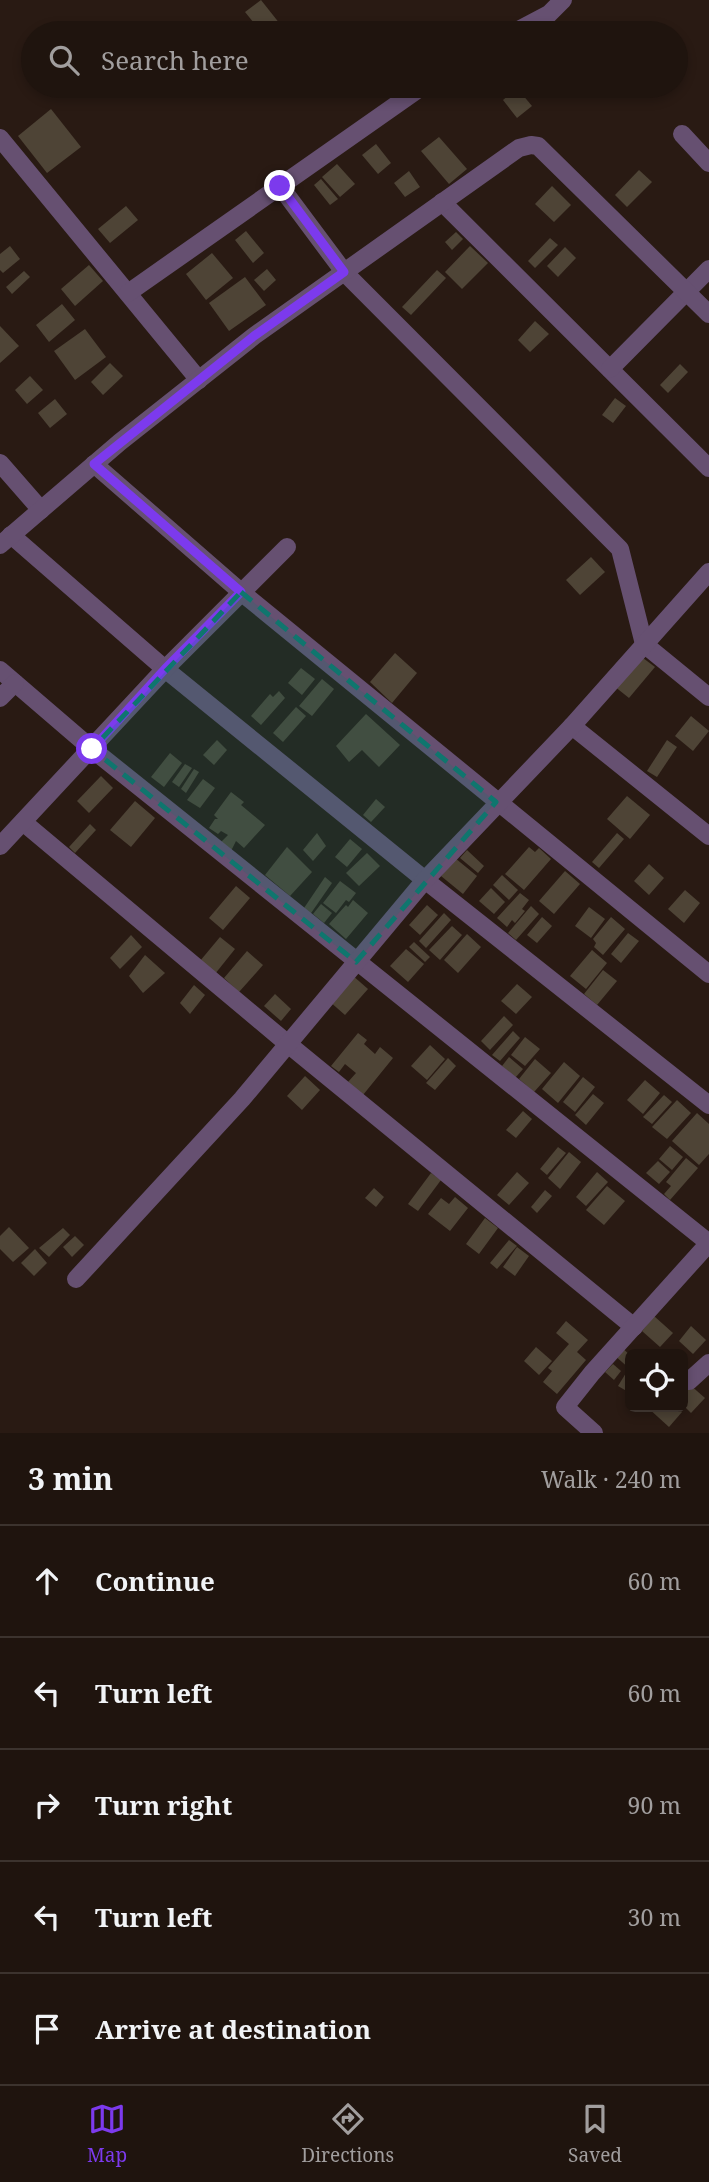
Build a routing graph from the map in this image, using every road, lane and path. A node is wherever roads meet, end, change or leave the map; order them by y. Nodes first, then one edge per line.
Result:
1 (563, 0) edge
2 (536, 21) edge
3 (406, 98) edge
4 (682, 134) dead end
5 (0, 138) edge
6 (709, 163) edge
7 (280, 186) junction
8 (442, 202) junction
9 (709, 269) edge
10 (344, 272) junction
11 (686, 292) junction
12 (128, 293) junction
13 (709, 314) edge
14 (610, 369) junction
15 (199, 380) junction
16 (0, 463) edge
17 (94, 464) junction
18 (709, 468) edge
19 (41, 510) junction
20 (5, 540) edge
21 (287, 547) dead end
22 (709, 572) edge
23 (241, 592) junction
24 (644, 644) junction
25 (165, 669) junction
26 (0, 670) edge
27 (15, 683) junction
28 (709, 697) edge
29 (0, 698) edge
30 (572, 726) junction
31 (92, 749) junction
32 (496, 803) junction
33 (23, 822) junction
34 (709, 836) edge
35 (0, 846) edge
36 (425, 880) junction
37 (356, 962) junction
38 (709, 974) edge
39 (288, 1044) junction
40 (709, 1105) edge
41 (709, 1243) edge
42 (76, 1279) dead end
43 (634, 1326) junction
44 (709, 1363) edge
45 (689, 1381) dead end
46 (594, 1433) edge

1 - 2 street
3 - 7 street
4 - 6 street
5 - 12 street
7 - 10 street
7 - 12 street
8 - 10 street
8 - 11 street
8 - 14 street
9 - 11 street
10 - 15 street
10 - 24 street
11 - 13 street
11 - 14 street
12 - 15 street
14 - 18 street
15 - 17 street
16 - 19 street
17 - 19 street
17 - 23 street
19 - 20 street
20 - 25 street
21 - 23 street
22 - 24 street
23 - 25 street
23 - 32 street
24 - 28 street
24 - 30 street
25 - 31 street
25 - 36 street
26 - 27 street
27 - 29 street
27 - 31 street
30 - 32 street
30 - 34 street
31 - 33 street
31 - 37 street
32 - 36 street
32 - 38 street
33 - 35 street
33 - 39 street
36 - 37 street
36 - 40 street
37 - 39 street
37 - 41 street
39 - 42 street
39 - 43 street
41 - 43 street
43 - 46 street
44 - 45 street

